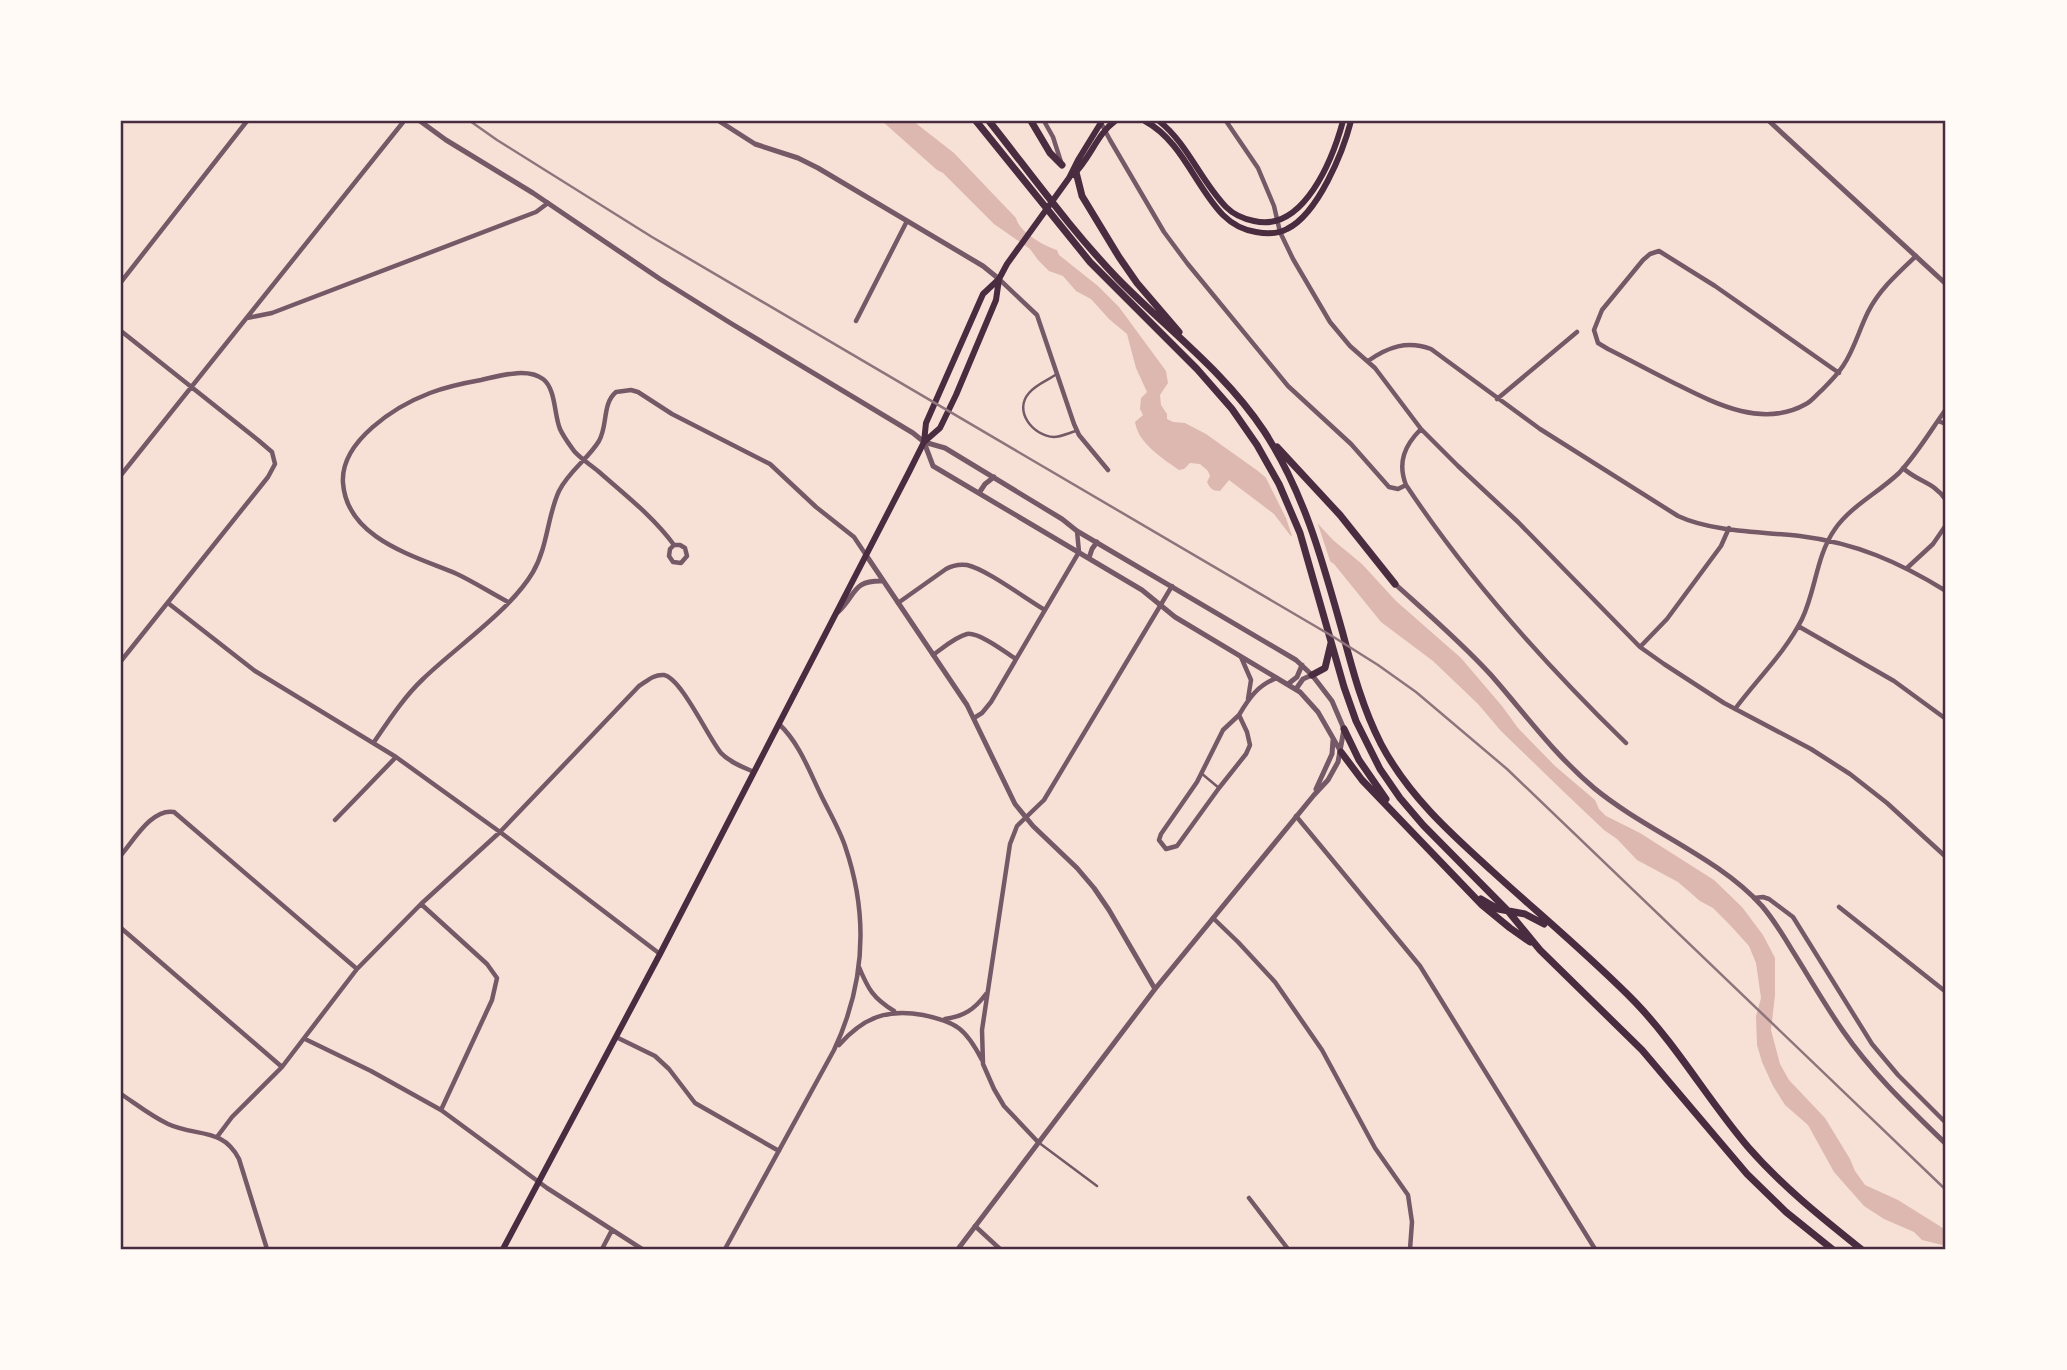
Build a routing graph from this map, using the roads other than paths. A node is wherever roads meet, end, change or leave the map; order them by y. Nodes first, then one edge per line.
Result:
1 (247, 121) edge
2 (404, 121) edge
3 (420, 121) edge
4 (719, 121) edge
5 (976, 121) edge
6 (989, 121) edge
7 (1031, 121) edge
8 (1044, 121) edge
9 (1101, 121) edge
10 (1115, 121) edge
11 (1145, 121) edge
12 (1159, 121) edge
13 (1226, 121) edge
14 (1343, 121) edge
15 (1352, 121) edge
16 (1769, 121) edge
17 (1105, 131) junction
18 (1062, 164) junction
19 (1072, 175) junction
20 (548, 203) junction
21 (1278, 220) junction
22 (907, 221) junction
23 (1280, 232) junction
24 (1916, 256) junction
25 (999, 279) junction
26 (121, 282) edge
27 (1946, 284) edge
28 (247, 318) junction
29 (856, 321) dead end
30 (121, 331) edge
31 (1577, 332) dead end
32 (1190, 347) junction
33 (1368, 361) junction
34 (1839, 373) junction
35 (1057, 374) junction
36 (191, 386) junction
37 (1497, 399) junction
38 (1946, 409) edge
39 (1938, 421) junction
40 (1946, 424) edge
41 (1422, 429) junction
42 (1077, 431) junction
43 (1267, 436) junction
44 (924, 442) junction
45 (584, 459) junction
46 (1903, 468) junction
47 (1108, 470) dead end
48 (121, 475) edge
49 (994, 477) junction
50 (1406, 485) junction
51 (979, 493) junction
52 (1946, 500) edge
53 (1946, 525) edge
54 (1729, 528) junction
55 (1077, 531) junction
56 (1828, 540) junction
57 (1097, 542) junction
58 (674, 545) junction
59 (1079, 552) junction
60 (866, 555) junction
61 (1089, 558) junction
62 (1907, 568) junction
63 (883, 581) junction
64 (1395, 584) joint
65 (1172, 586) junction
66 (1946, 591) edge
67 (508, 602) junction
68 (168, 603) junction
69 (898, 603) junction
70 (1160, 605) junction
71 (1045, 610) junction
72 (837, 612) junction
73 (1798, 626) junction
74 (1640, 647) junction
75 (1332, 649) junction
76 (933, 655) junction
77 (1240, 656) junction
78 (1016, 659) junction
79 (121, 661) edge
80 (1302, 665) junction
81 (1312, 675) junction
82 (1277, 678) junction
83 (1288, 684) junction
84 (1296, 689) junction
85 (1248, 699) junction
86 (1735, 709) junction
87 (1239, 715) junction
88 (974, 718) junction
89 (1946, 719) edge
90 (779, 723) junction
91 (1344, 729) junction
92 (1333, 737) junction
93 (374, 742) junction
94 (1626, 743) dead end
95 (1341, 752) junction
96 (396, 757) junction
97 (754, 772) junction
98 (1201, 773) junction
99 (1219, 788) junction
100 (1314, 795) junction
101 (1392, 809) junction
102 (1296, 816) junction
103 (1025, 817) junction
104 (335, 820) dead end
105 (500, 832) junction
106 (121, 855) edge
107 (1946, 857) edge
108 (1472, 892) junction
109 (1754, 898) junction
110 (421, 904) junction
111 (1839, 907) dead end
112 (1507, 911) junction
113 (1213, 918) junction
114 (121, 928) edge
115 (1557, 931) junction
116 (1540, 950) junction
117 (660, 954) junction
118 (859, 966) junction
119 (357, 969) junction
120 (1155, 989) junction
121 (1946, 992) edge
122 (986, 993) junction
123 (894, 1012) junction
124 (945, 1020) junction
125 (616, 1037) junction
126 (305, 1039) junction
127 (834, 1050) junction
128 (984, 1064) junction
129 (282, 1067) junction
130 (121, 1094) edge
131 (441, 1110) junction
132 (1946, 1123) edge
133 (217, 1137) junction
134 (1038, 1142) junction
135 (1946, 1144) edge
136 (779, 1151) junction
137 (539, 1182) junction
138 (1097, 1186) dead end
139 (1249, 1198) dead end
140 (975, 1226) junction
141 (612, 1230) junction
142 (267, 1249) edge
143 (503, 1249) edge
144 (602, 1249) edge
145 (642, 1249) edge
146 (725, 1249) edge
147 (958, 1249) edge
148 (1000, 1249) edge
149 (1288, 1249) edge
150 (1410, 1249) edge
151 (1595, 1249) edge
152 (1832, 1249) edge
153 (1861, 1249) edge

1 - 26 street
2 - 28 street
3 - 20 street
4 - 22 street
5 - 75 highway
6 - 32 highway
7 - 18 highway
8 - 18 street
9 - 17 street
9 - 19 main road
10 - 17 main road
11 - 23 main road
12 - 21 main road
13 - 21 street
14 - 21 main road
15 - 23 main road
16 - 24 street
17 - 19 main road
17 - 50 street
18 - 19 street
19 - 25 main road
19 - 32 highway
20 - 28 street
20 - 44 street
21 - 23 street
22 - 25 street
22 - 29 street
23 - 33 street
24 - 27 street
24 - 34 street
25 - 35 street
25 - 44 main road
25 - 44 main road
28 - 36 street
30 - 36 street
31 - 37 street
32 - 43 highway
33 - 37 street
33 - 41 street
34 - 34 street
35 - 42 street
35 - 42 lane
36 - 48 street
36 - 68 street
37 - 54 street
38 - 39 street
39 - 40 street
39 - 46 street
41 - 50 street
41 - 74 street
42 - 47 street
43 - 64 highway
43 - 115 highway
44 - 49 street
44 - 51 street
44 - 60 main road
45 - 58 street
45 - 60 street
45 - 67 street
45 - 67 street
46 - 52 street
46 - 56 street
49 - 51 street
49 - 55 street
50 - 94 street
51 - 59 street
53 - 62 street
54 - 56 street
54 - 74 street
55 - 57 street
55 - 59 street
56 - 62 street
56 - 73 street
57 - 61 street
57 - 65 street
58 - 58 street
59 - 61 street
59 - 71 street
60 - 63 street
60 - 72 main road
61 - 70 street
62 - 66 street
63 - 69 street
63 - 72 street
64 - 109 street
65 - 70 street
65 - 80 street
67 - 93 street
68 - 79 street
68 - 93 street
69 - 71 street
69 - 76 street
70 - 77 street
70 - 103 street
71 - 78 street
72 - 90 main road
73 - 86 street
73 - 89 street
74 - 86 street
75 - 81 highway
75 - 112 highway
76 - 78 street
76 - 88 street
77 - 82 street
77 - 85 street
78 - 88 street
80 - 81 street
80 - 83 street
81 - 84 street
81 - 91 street
82 - 83 street
82 - 85 street
83 - 84 street
84 - 92 street
85 - 87 street
86 - 107 street
87 - 98 street
87 - 99 street
88 - 103 street
90 - 97 main road
90 - 118 street
91 - 95 street
91 - 101 highway
92 - 95 street
92 - 100 street
93 - 96 street
95 - 100 street
95 - 101 highway
96 - 104 street
96 - 105 street
97 - 105 street
97 - 117 main road
98 - 99 lane
98 - 99 street
100 - 102 street
101 - 108 highway
102 - 113 street
102 - 151 street
103 - 120 street
103 - 122 street
105 - 110 street
105 - 117 street
106 - 119 street
108 - 112 highway
108 - 116 highway
109 - 132 street
109 - 135 street
110 - 119 street
110 - 131 street
111 - 121 street
112 - 115 highway
112 - 116 highway
113 - 120 street
113 - 150 street
114 - 129 street
115 - 153 highway
116 - 152 highway
117 - 125 main road
118 - 123 street
118 - 127 street
119 - 126 street
120 - 134 street
122 - 124 street
122 - 128 street
123 - 124 street
123 - 127 street
124 - 128 street
125 - 136 street
125 - 137 main road
126 - 129 street
126 - 131 street
127 - 136 street
128 - 134 street
129 - 133 street
130 - 133 street
131 - 137 street
133 - 142 street
134 - 138 lane
134 - 140 street
136 - 146 street
137 - 141 street
137 - 143 main road
139 - 149 street
140 - 147 street
140 - 148 street
141 - 144 street
141 - 145 street

